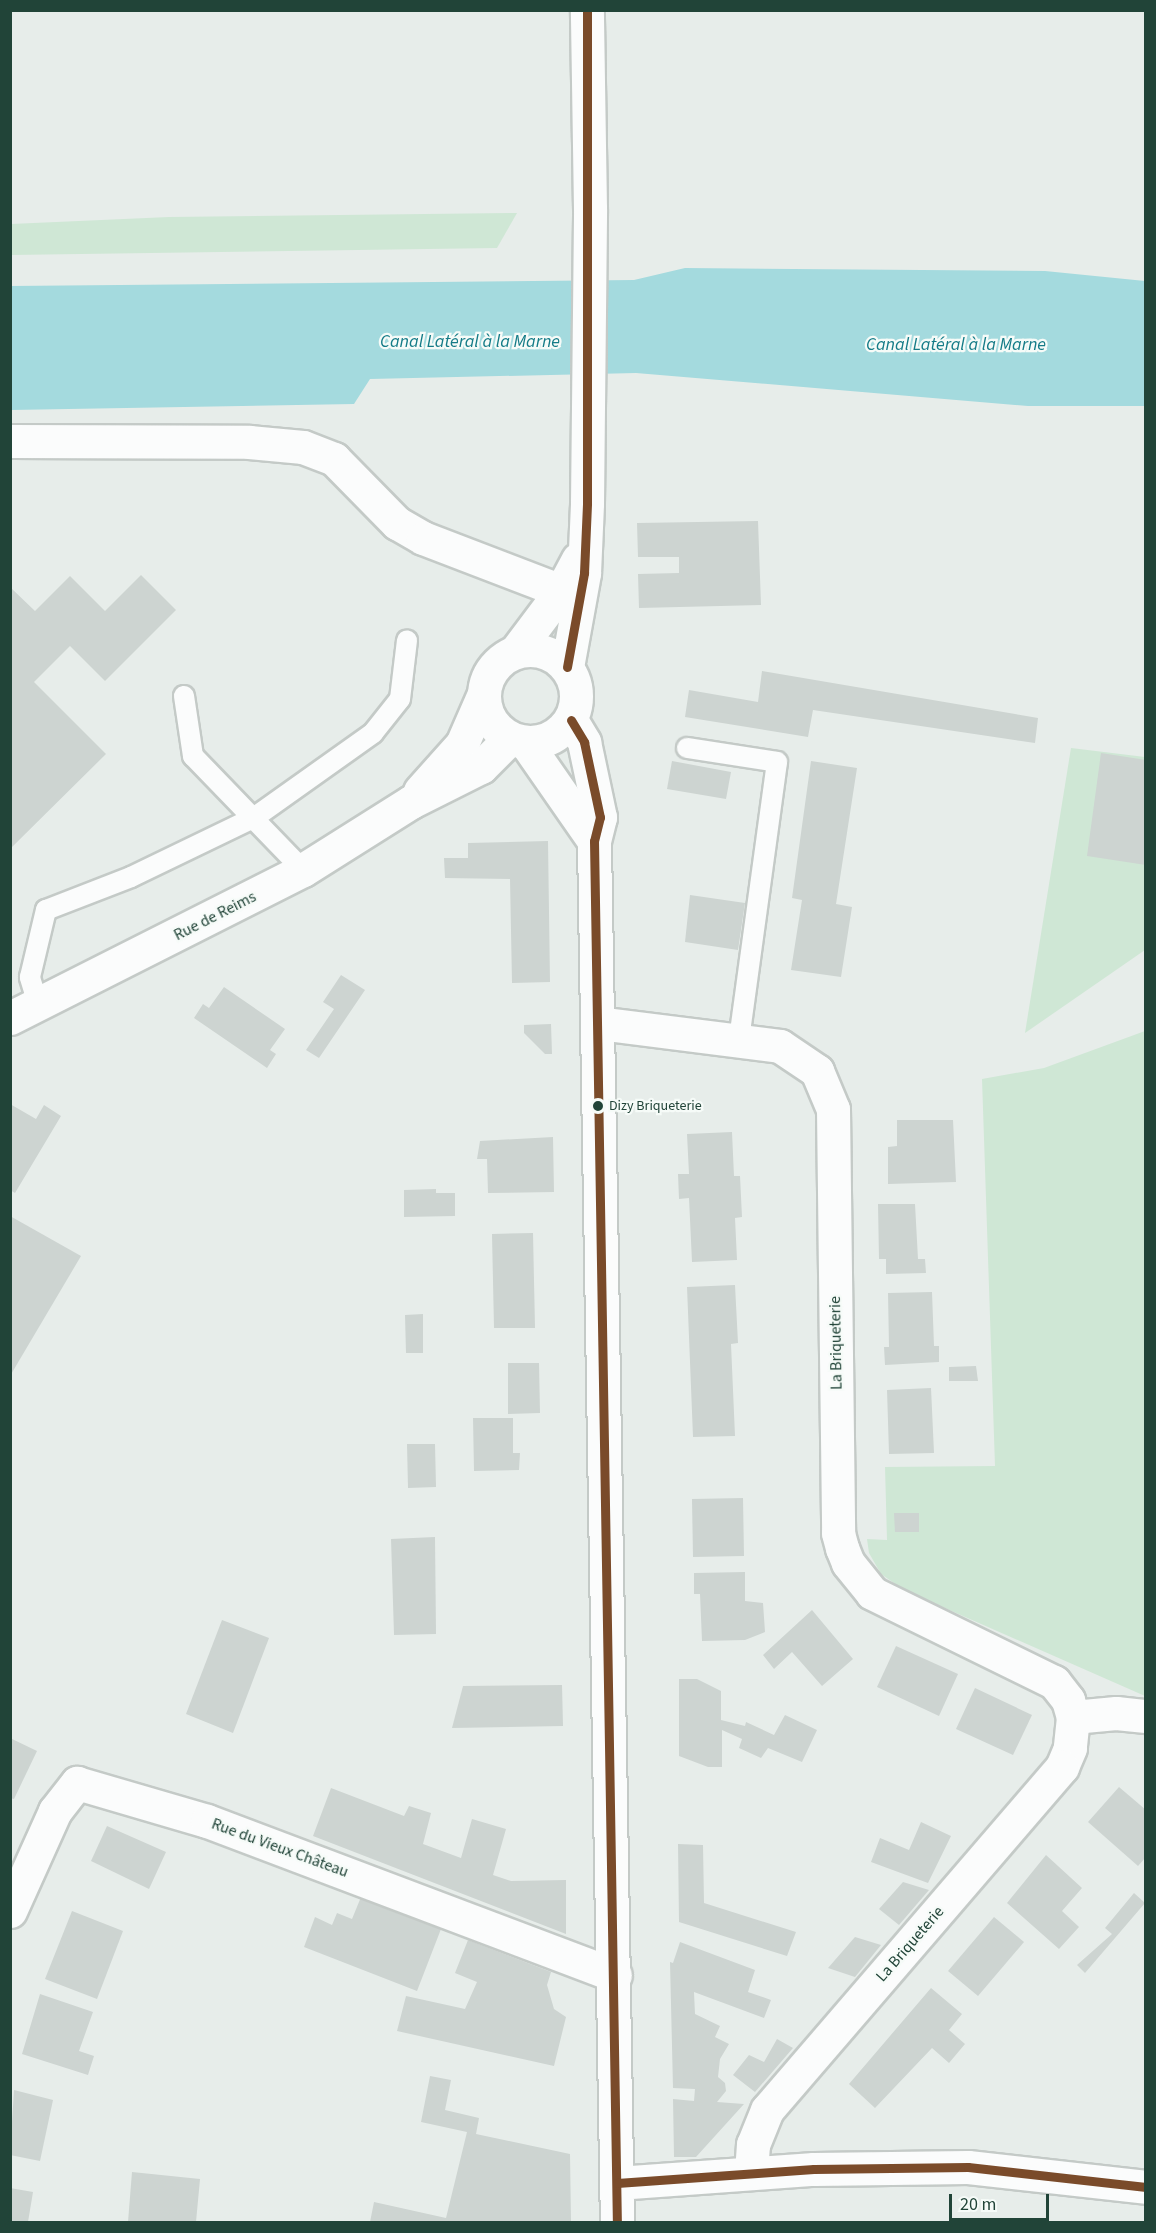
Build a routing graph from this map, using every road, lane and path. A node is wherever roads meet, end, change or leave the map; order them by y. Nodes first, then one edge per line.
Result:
1 (587, 10) edge
2 (10, 441) edge
3 (586, 537) junction
4 (561, 591) junction
5 (407, 640) dead end
6 (516, 651) junction
7 (567, 667) junction
8 (184, 696) dead end
9 (483, 696) junction
10 (571, 720) junction
11 (518, 740) junction
12 (687, 748) dead end
13 (411, 802) junction
14 (255, 817) junction
15 (594, 841) junction
16 (303, 870) junction
17 (24, 1011) edge
18 (598, 1023) junction
19 (739, 1041) junction
20 (1146, 1716) edge
21 (1073, 1717) junction
22 (10, 1911) edge
23 (615, 1975) junction
24 (751, 2172) junction
25 (617, 2183) junction
26 (1146, 2187) edge
27 (617, 2223) edge

1 - 3 street
2 - 4 street
3 - 4 street
3 - 7 street
4 - 6 street
5 - 14 lane
6 - 7 street
6 - 9 street
7 - 10 street
8 - 14 lane
9 - 11 street
9 - 13 street, Rue de Reims
10 - 11 street
10 - 15 street
11 - 13 street, Rue de Reims
11 - 15 street
12 - 19 lane
13 - 16 street, Rue de Reims
14 - 16 lane
14 - 17 lane
15 - 18 street
16 - 17 street, Rue de Reims
18 - 19 street, La Briqueterie
18 - 23 street
19 - 21 street, La Briqueterie
20 - 21 street
21 - 24 street, La Briqueterie
22 - 23 street, Rue du Vieux Château
23 - 25 street
24 - 25 street
24 - 26 street
25 - 27 street

